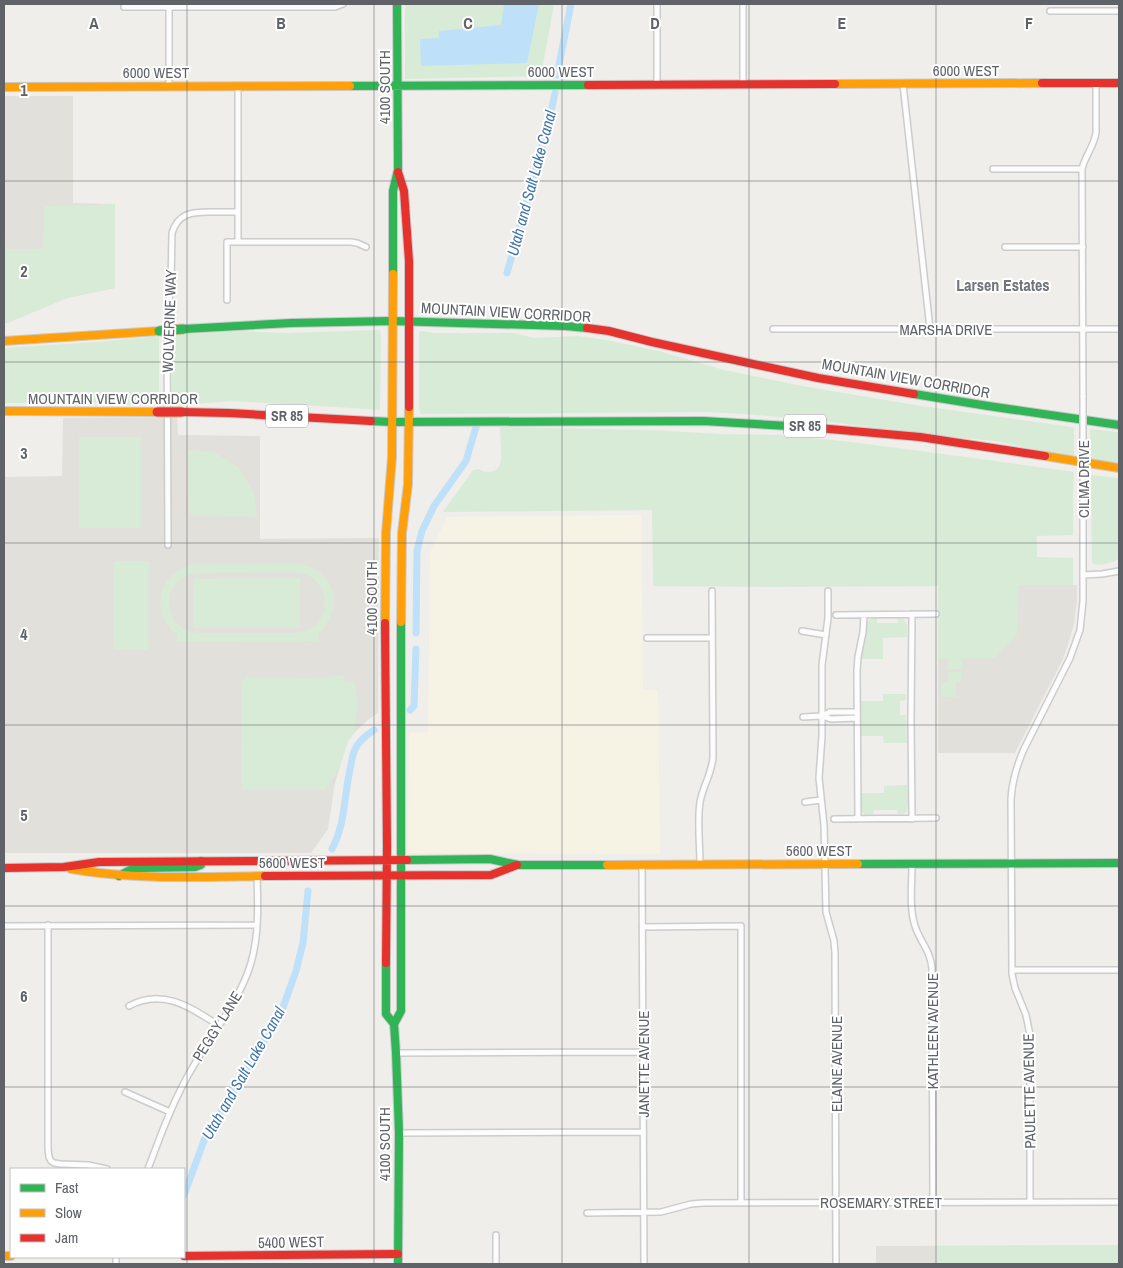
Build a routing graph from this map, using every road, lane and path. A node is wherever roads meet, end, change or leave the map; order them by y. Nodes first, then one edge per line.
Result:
1 (343, 4) edge
2 (398, 4) edge
3 (657, 4) edge
4 (743, 4) edge
5 (169, 5) edge
6 (124, 7) dead end
7 (1050, 11) dead end
8 (1119, 11) edge
9 (1096, 83) junction
10 (1119, 83) edge
11 (657, 84) junction
12 (743, 84) junction
13 (903, 84) junction
14 (169, 86) junction
15 (238, 86) junction
16 (398, 86) junction
17 (4, 87) edge
18 (993, 169) dead end
19 (1082, 169) junction
20 (398, 170) junction
21 (238, 212) junction
22 (238, 242) junction
23 (1005, 247) dead end
24 (1082, 247) junction
25 (366, 248) dead end
26 (227, 300) dead end
27 (392, 321) junction
28 (409, 321) junction
29 (773, 329) dead end
30 (930, 329) junction
31 (1083, 329) junction
32 (1119, 329) edge
33 (4, 341) edge
34 (4, 411) edge
35 (392, 422) junction
36 (409, 422) junction
37 (1119, 425) edge
38 (1119, 468) edge
39 (168, 545) dead end
40 (1119, 570) edge
41 (1083, 575) junction
42 (712, 591) dead end
43 (828, 591) dead end
44 (912, 614) junction
45 (936, 614) dead end
46 (836, 615) dead end
47 (864, 615) junction
48 (802, 631) dead end
49 (826, 634) junction
50 (647, 638) dead end
51 (712, 638) junction
52 (857, 712) junction
53 (803, 716) dead end
54 (822, 716) junction
55 (857, 718) junction
56 (821, 800) junction
57 (805, 802) dead end
58 (936, 818) dead end
59 (834, 819) dead end
60 (858, 819) junction
61 (912, 819) junction
62 (386, 860) junction
63 (402, 860) junction
64 (201, 861) junction
65 (1011, 863) junction
66 (1119, 863) edge
67 (642, 864) junction
68 (700, 864) junction
69 (825, 864) junction
70 (912, 864) junction
71 (518, 865) junction
72 (64, 867) junction
73 (4, 868) edge
74 (386, 875) junction
75 (402, 875) junction
76 (119, 876) junction
77 (257, 876) junction
78 (257, 925) junction
79 (4, 926) edge
80 (48, 926) junction
81 (642, 927) junction
82 (1012, 970) junction
83 (1119, 970) edge
84 (129, 1006) dead end
85 (394, 1024) junction
86 (218, 1026) junction
87 (643, 1052) junction
88 (396, 1053) junction
89 (125, 1092) dead end
90 (170, 1112) junction
91 (643, 1132) junction
92 (399, 1133) junction
93 (103, 1168) edge
94 (148, 1168) edge
95 (836, 1202) junction
96 (933, 1202) junction
97 (1030, 1202) junction
98 (1119, 1202) edge
99 (741, 1203) junction
100 (587, 1212) dead end
101 (644, 1212) junction
102 (496, 1235) dead end
103 (398, 1254) junction
104 (185, 1256) edge
105 (398, 1264) edge
106 (496, 1264) edge
107 (644, 1264) edge
108 (836, 1264) edge

1 - 5 street
2 - 16 main road, 4100 SOUTH
3 - 11 street
4 - 12 street
5 - 6 street
5 - 14 street
7 - 8 street
9 - 10 main road, 6000 WEST
9 - 13 main road, 6000 WEST
9 - 19 street, CILMA DRIVE
11 - 12 main road, 6000 WEST
11 - 16 main road, 6000 WEST
12 - 13 main road, 6000 WEST
13 - 30 street
14 - 15 main road, 6000 WEST
14 - 17 main road, 6000 WEST
15 - 16 main road, 6000 WEST
15 - 21 street
16 - 20 main road, 4100 SOUTH
18 - 19 street
19 - 24 street, CILMA DRIVE
20 - 27 main road, 4100 SOUTH
20 - 28 main road, 4100 SOUTH
21 - 22 street
21 - 39 street, WOLVERINE WAY
22 - 25 street
22 - 26 street
23 - 24 street
24 - 31 street, CILMA DRIVE
27 - 28 main road, MOUNTAIN VIEW CORRIDOR
27 - 33 main road, MOUNTAIN VIEW CORRIDOR, bridge
27 - 35 main road, 4100 SOUTH
28 - 36 main road, 4100 SOUTH
28 - 37 main road, MOUNTAIN VIEW CORRIDOR
29 - 30 street, MARSHA DRIVE
30 - 31 street, MARSHA DRIVE
31 - 32 street, MARSHA DRIVE
31 - 41 street, CILMA DRIVE, bridge
34 - 35 main road, MOUNTAIN VIEW CORRIDOR / SR 85, bridge
35 - 36 main road, MOUNTAIN VIEW CORRIDOR / SR 85
35 - 62 main road, 4100 SOUTH
36 - 38 main road, MOUNTAIN VIEW CORRIDOR / SR 85
36 - 63 main road, 4100 SOUTH
40 - 41 street
41 - 65 street, CILMA DRIVE
42 - 51 street
43 - 49 street, ELAINE AVENUE
44 - 45 street
44 - 47 street
44 - 61 street
46 - 47 street
47 - 52 street
48 - 49 street
49 - 54 street, ELAINE AVENUE
50 - 51 street
51 - 68 street
52 - 54 street
52 - 55 street
53 - 54 street
54 - 55 street
54 - 56 street, ELAINE AVENUE
55 - 60 street
56 - 57 street
56 - 69 street, ELAINE AVENUE
58 - 61 street
59 - 60 street
60 - 61 street
62 - 63 main road, 5600 WEST
62 - 64 main road, 5600 WEST
62 - 74 main road, 4100 SOUTH
63 - 71 main road, 5600 WEST
63 - 75 main road, 4100 SOUTH
64 - 72 main road, 5600 WEST
64 - 76 main road
65 - 66 main road, 5600 WEST
65 - 70 main road, 5600 WEST
65 - 82 street, PAULETTE AVENUE
67 - 68 main road, 5600 WEST
67 - 71 main road, 5600 WEST
67 - 81 street, JANETTE AVENUE
68 - 69 main road, 5600 WEST
69 - 70 main road, 5600 WEST
69 - 95 street, ELAINE AVENUE
70 - 96 street, KATHLEEN AVENUE
71 - 75 main road, 5600 WEST
72 - 73 main road, 5600 WEST
72 - 76 main road, 5600 WEST
74 - 75 main road, 5600 WEST
74 - 77 main road, 5600 WEST
74 - 85 main road, 4100 SOUTH
75 - 85 main road, 4100 SOUTH
76 - 77 main road, 5600 WEST
77 - 78 street, PEGGY LANE
78 - 80 street
78 - 86 street, PEGGY LANE
79 - 80 street
80 - 93 street
81 - 87 street, JANETTE AVENUE
81 - 99 street
82 - 83 street
82 - 97 street, PAULETTE AVENUE
84 - 86 street
85 - 88 main road, 4100 SOUTH
86 - 90 street, PEGGY LANE
87 - 88 street
87 - 91 street, JANETTE AVENUE
88 - 92 main road, 4100 SOUTH
89 - 90 street
90 - 94 street, PEGGY LANE
91 - 92 street
91 - 101 street, JANETTE AVENUE
92 - 103 main road, 4100 SOUTH
95 - 96 street, ROSEMARY STREET
95 - 99 street, ROSEMARY STREET
95 - 108 street, ELAINE AVENUE
96 - 97 street, ROSEMARY STREET
97 - 98 street, ROSEMARY STREET
99 - 101 street, ROSEMARY STREET
100 - 101 street, ROSEMARY STREET
101 - 107 street, JANETTE AVENUE
102 - 106 street
103 - 104 main road, 5400 WEST
103 - 105 main road, 4100 SOUTH

